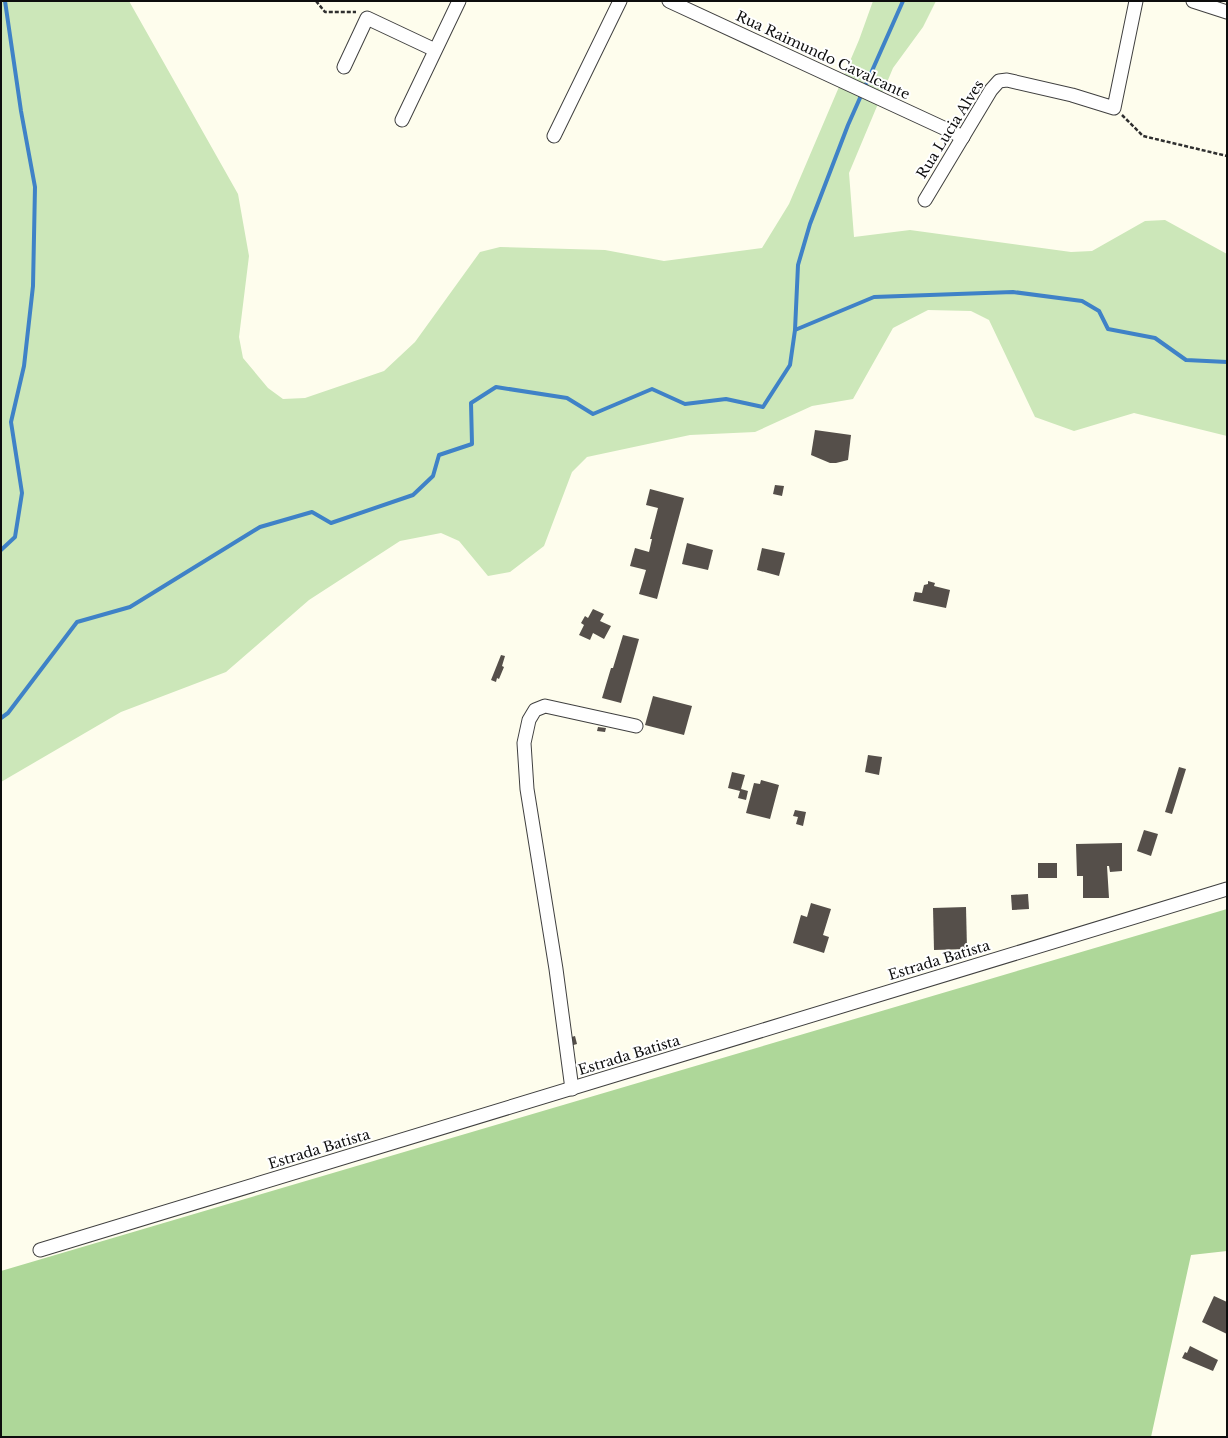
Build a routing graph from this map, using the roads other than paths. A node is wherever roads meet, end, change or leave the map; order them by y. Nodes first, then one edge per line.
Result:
1 (459, 1) edge
2 (620, 1) edge
3 (669, 1) edge
4 (1136, 1) edge
5 (1193, 1) edge
6 (1227, 12) edge
7 (435, 50) junction
8 (344, 67) dead end
9 (402, 120) dead end
10 (554, 136) dead end
11 (964, 137) junction
12 (925, 200) dead end
13 (636, 726) dead end
14 (1227, 889) edge
15 (572, 1089) junction
16 (40, 1250) dead end

1 - 7 street
2 - 10 street
3 - 11 street, Rua Raimundo Cavalcante
4 - 11 street, Rua Lucia Alves
5 - 6 street
7 - 8 street
7 - 9 street
11 - 12 street, Rua Lucia Alves
13 - 15 street
14 - 15 street, Estrada Batista
15 - 16 street, Estrada Batista

